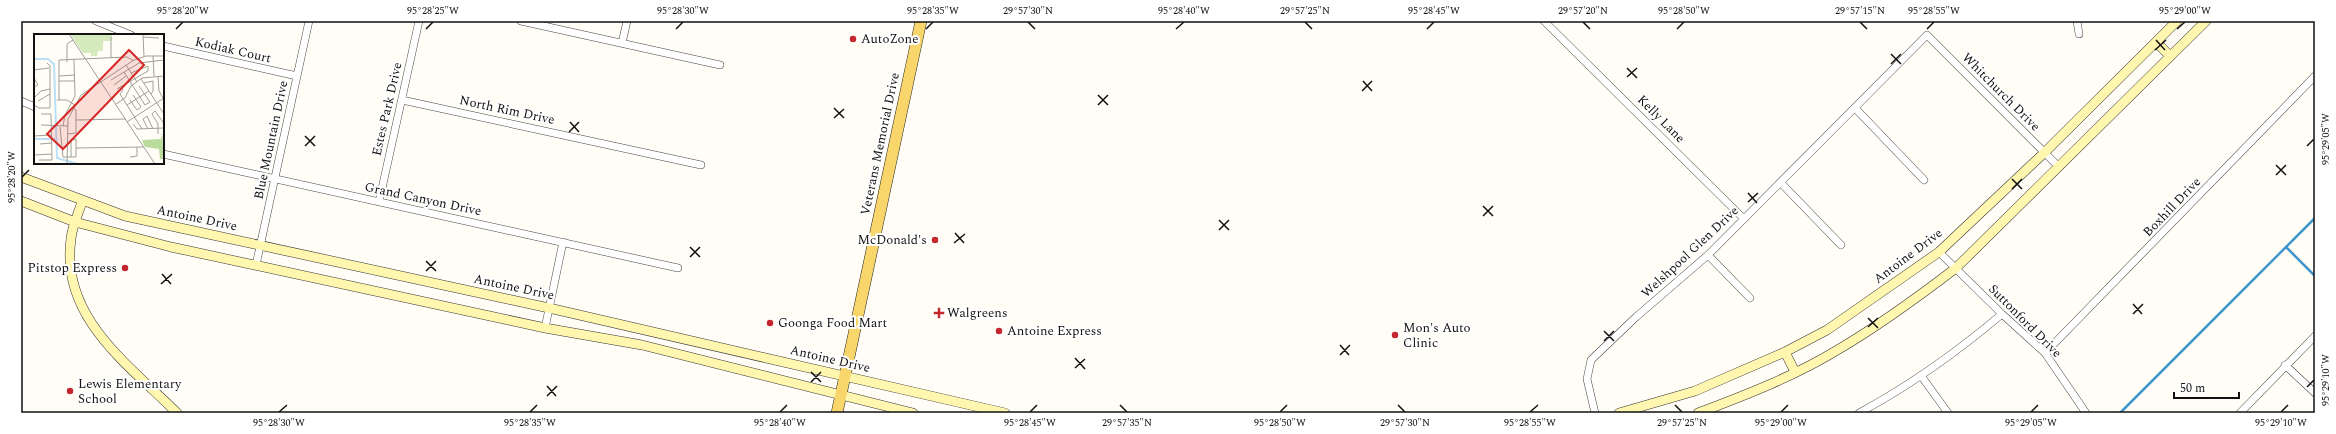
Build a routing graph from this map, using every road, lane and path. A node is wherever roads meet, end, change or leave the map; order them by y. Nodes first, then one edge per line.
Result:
1 (96, 21) edge
2 (309, 21) edge
3 (419, 21) edge
4 (520, 21) edge
5 (627, 21) edge
6 (921, 21) edge
7 (1544, 21) edge
8 (2077, 21) edge
9 (2177, 21) edge
10 (2206, 21) edge
11 (128, 34) edge
12 (2079, 34) dead end
13 (1927, 35) joint
14 (2156, 42) junction
15 (622, 43) junction
16 (164, 46) edge
17 (2170, 56) junction
18 (720, 65) dead end
19 (297, 76) junction
20 (2315, 76) edge
21 (402, 100) junction
22 (21, 101) edge
23 (34, 108) edge
24 (1855, 108) junction
25 (2044, 153) junction
26 (164, 154) edge
27 (701, 165) dead end
28 (2058, 166) junction
29 (21, 177) edge
30 (275, 178) junction
31 (1924, 180) dead end
32 (1780, 183) junction
33 (21, 201) edge
34 (82, 202) junction
35 (379, 202) junction
36 (1744, 218) junction
37 (75, 222) junction
38 (563, 242) junction
39 (260, 245) junction
40 (1842, 245) dead end
41 (1939, 252) junction
42 (1708, 255) junction
43 (256, 265) junction
44 (678, 268) dead end
45 (1956, 268) junction
46 (1750, 298) dead end
47 (549, 308) junction
48 (2002, 314) junction
49 (545, 328) junction
50 (667, 335) junction
51 (2315, 336) edge
52 (663, 351) junction
53 (1786, 352) junction
54 (2045, 354) junction
55 (2285, 365) junction
56 (1795, 372) junction
57 (845, 376) junction
58 (1922, 377) junction
59 (2315, 393) edge
60 (841, 394) junction
61 (2085, 410) edge
62 (177, 413) edge
63 (837, 413) edge
64 (913, 413) edge
65 (1005, 413) edge
66 (1595, 413) edge
67 (1619, 413) edge
68 (1698, 413) edge
69 (1859, 413) edge
70 (1948, 413) edge
71 (2240, 413) edge

1 - 11 street
2 - 19 street, Blue Mountain Drive
3 - 21 street, Estes Park Drive
4 - 15 street
5 - 15 street
6 - 57 main road, Veterans Memorial Drive
7 - 36 street, Kelly Lane
8 - 12 street
9 - 14 main road, Antoine Drive
10 - 17 main road
13 - 24 street, Welshpool Glen Drive
13 - 25 street, Whitchurch Drive
14 - 17 main road
14 - 25 main road, Antoine Drive
15 - 18 street
16 - 19 street, Kodiak Court
17 - 28 main road
19 - 30 street, Blue Mountain Drive
20 - 54 street, Boxhill Drive
21 - 27 street, North Rim Drive
21 - 35 street, Estes Park Drive
22 - 23 street
24 - 31 street
24 - 32 street, Welshpool Glen Drive
25 - 28 street, Whitchurch Drive
25 - 41 main road, Antoine Drive
26 - 30 street, Grand Canyon Drive
28 - 45 main road
29 - 34 main road, Antoine Drive
30 - 35 street, Grand Canyon Drive
30 - 39 street, Blue Mountain Drive
32 - 36 street, Welshpool Glen Drive
32 - 40 street
33 - 37 main road
34 - 37 main road
34 - 39 main road, Antoine Drive
35 - 38 street, Grand Canyon Drive
36 - 42 street, Welshpool Glen Drive
37 - 43 main road
37 - 62 main road
38 - 44 street, Grand Canyon Drive
38 - 47 street
39 - 43 street, Blue Mountain Drive
39 - 47 main road, Antoine Drive
41 - 45 street, Suttonford Drive
41 - 53 main road, Antoine Drive
42 - 46 street
42 - 66 street, Welshpool Glen Drive
43 - 49 main road
45 - 48 street, Suttonford Drive
45 - 56 main road
47 - 49 street
47 - 50 main road, Antoine Drive
48 - 54 street, Suttonford Drive
48 - 58 street
49 - 52 main road
50 - 52 main road
50 - 57 main road, Antoine Drive
51 - 55 street
52 - 60 main road
53 - 56 main road
53 - 67 main road, Antoine Drive
54 - 61 street, Suttonford Drive
55 - 59 street
55 - 71 street
56 - 68 main road
57 - 60 main road, Veterans Memorial Drive
57 - 65 main road, Antoine Drive
58 - 69 street
58 - 70 street
60 - 63 main road, Veterans Memorial Drive
60 - 64 main road

